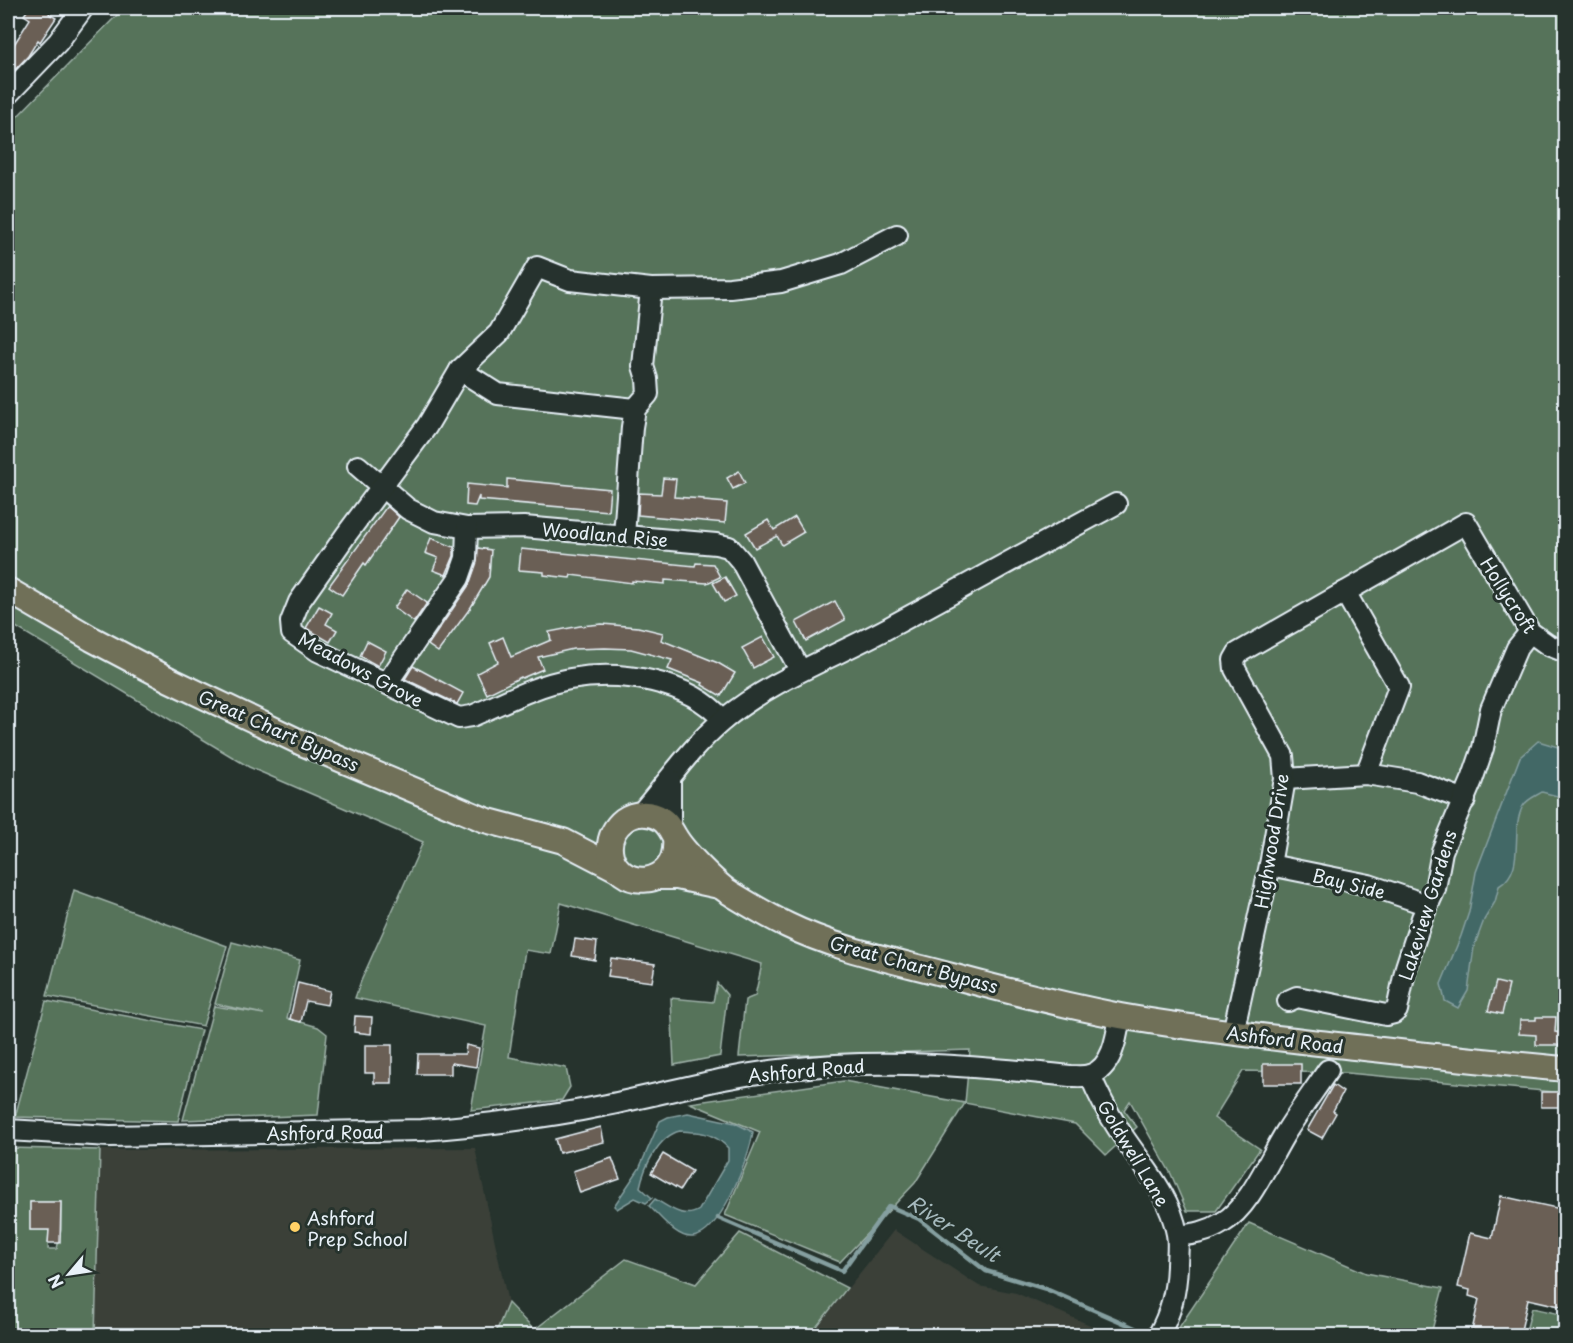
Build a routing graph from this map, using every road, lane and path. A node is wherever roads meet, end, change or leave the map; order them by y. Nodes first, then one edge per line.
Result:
1 (83, 8) edge
2 (8, 94) edge
3 (897, 235) dead end
4 (651, 289) junction
5 (460, 370) junction
6 (635, 410) junction
7 (358, 466) dead end
8 (382, 487) junction
9 (1116, 504) dead end
10 (468, 528) junction
11 (624, 536) junction
12 (8, 590) edge
13 (1344, 592) junction
14 (1530, 632) junction
15 (1566, 652) edge
16 (800, 670) junction
17 (387, 683) junction
18 (723, 720) junction
19 (1366, 774) junction
20 (670, 779) junction
21 (1285, 779) junction
22 (1465, 800) junction
23 (641, 813) junction
24 (614, 830) junction
25 (673, 833) junction
26 (563, 841) junction
27 (1269, 865) junction
28 (619, 870) junction
29 (657, 877) junction
30 (719, 886) junction
31 (1428, 905) junction
32 (1288, 1001) dead end
33 (1120, 1016) junction
34 (1233, 1033) junction
35 (1566, 1069) edge
36 (1328, 1070) dead end
37 (1090, 1075) junction
38 (8, 1130) edge
39 (1178, 1236) junction
40 (1158, 1335) edge

1 - 2 street
3 - 4 street
4 - 5 street
4 - 6 street
5 - 6 street
5 - 8 street
6 - 11 street
7 - 8 street, Woodland Rise
8 - 10 street, Woodland Rise
8 - 17 street, Meadows Grove
9 - 16 street
10 - 11 street, Woodland Rise
10 - 17 street
11 - 16 street, Woodland Rise
12 - 26 main road, Great Chart Bypass
13 - 14 street, Hollycroft
13 - 19 street
13 - 21 street, Highwood Drive
14 - 15 street, Hollycroft
14 - 22 street, Lakeview Gardens
16 - 18 street
17 - 18 street, Meadows Grove
18 - 20 street
19 - 21 street
19 - 22 street
20 - 23 street
20 - 25 street
21 - 27 street, Highwood Drive
22 - 31 street, Lakeview Gardens
23 - 24 main road
23 - 25 main road
24 - 26 main road, Great Chart Bypass
24 - 28 main road
25 - 29 main road
25 - 30 main road, Great Chart Bypass
26 - 28 main road, Great Chart Bypass
27 - 31 street, Bay Side
27 - 34 street, Highwood Drive
28 - 29 main road
29 - 30 main road, Great Chart Bypass
30 - 33 main road, Great Chart Bypass
31 - 32 street, Lakeview Gardens
33 - 34 main road, Ashford Road
33 - 37 street
34 - 35 main road, Ashford Road
36 - 39 street
37 - 38 street, Ashford Road
37 - 39 street, Goldwell Lane
39 - 40 street, Goldwell Lane

